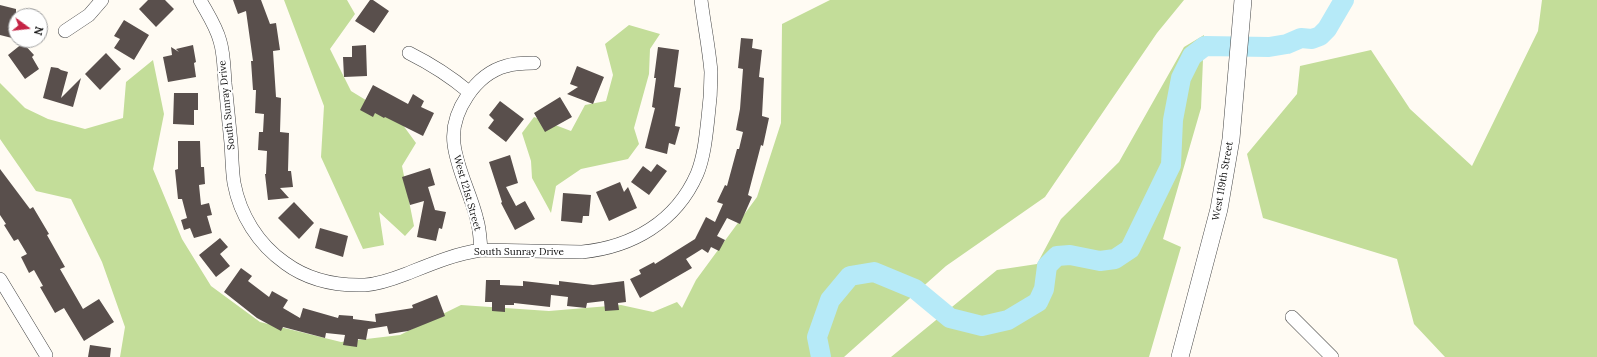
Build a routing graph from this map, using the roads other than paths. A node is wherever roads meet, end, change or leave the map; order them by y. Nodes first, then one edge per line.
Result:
1 (102, 0) edge
2 (200, 0) edge
3 (701, 0) edge
4 (1242, 8) edge
5 (65, 31) dead end
6 (409, 53) dead end
7 (534, 62) dead end
8 (469, 92) junction
9 (481, 250) junction
10 (0, 279) edge
11 (1292, 317) dead end
12 (46, 355) dead end
13 (1180, 357) edge
14 (1332, 357) edge

1 - 5 street
2 - 9 street, South Sunray Drive
3 - 9 street, South Sunray Drive
4 - 13 street, West 119th Street
6 - 8 street
7 - 8 street, West 121st Street
8 - 9 street, West 121st Street
10 - 12 street
11 - 14 street

